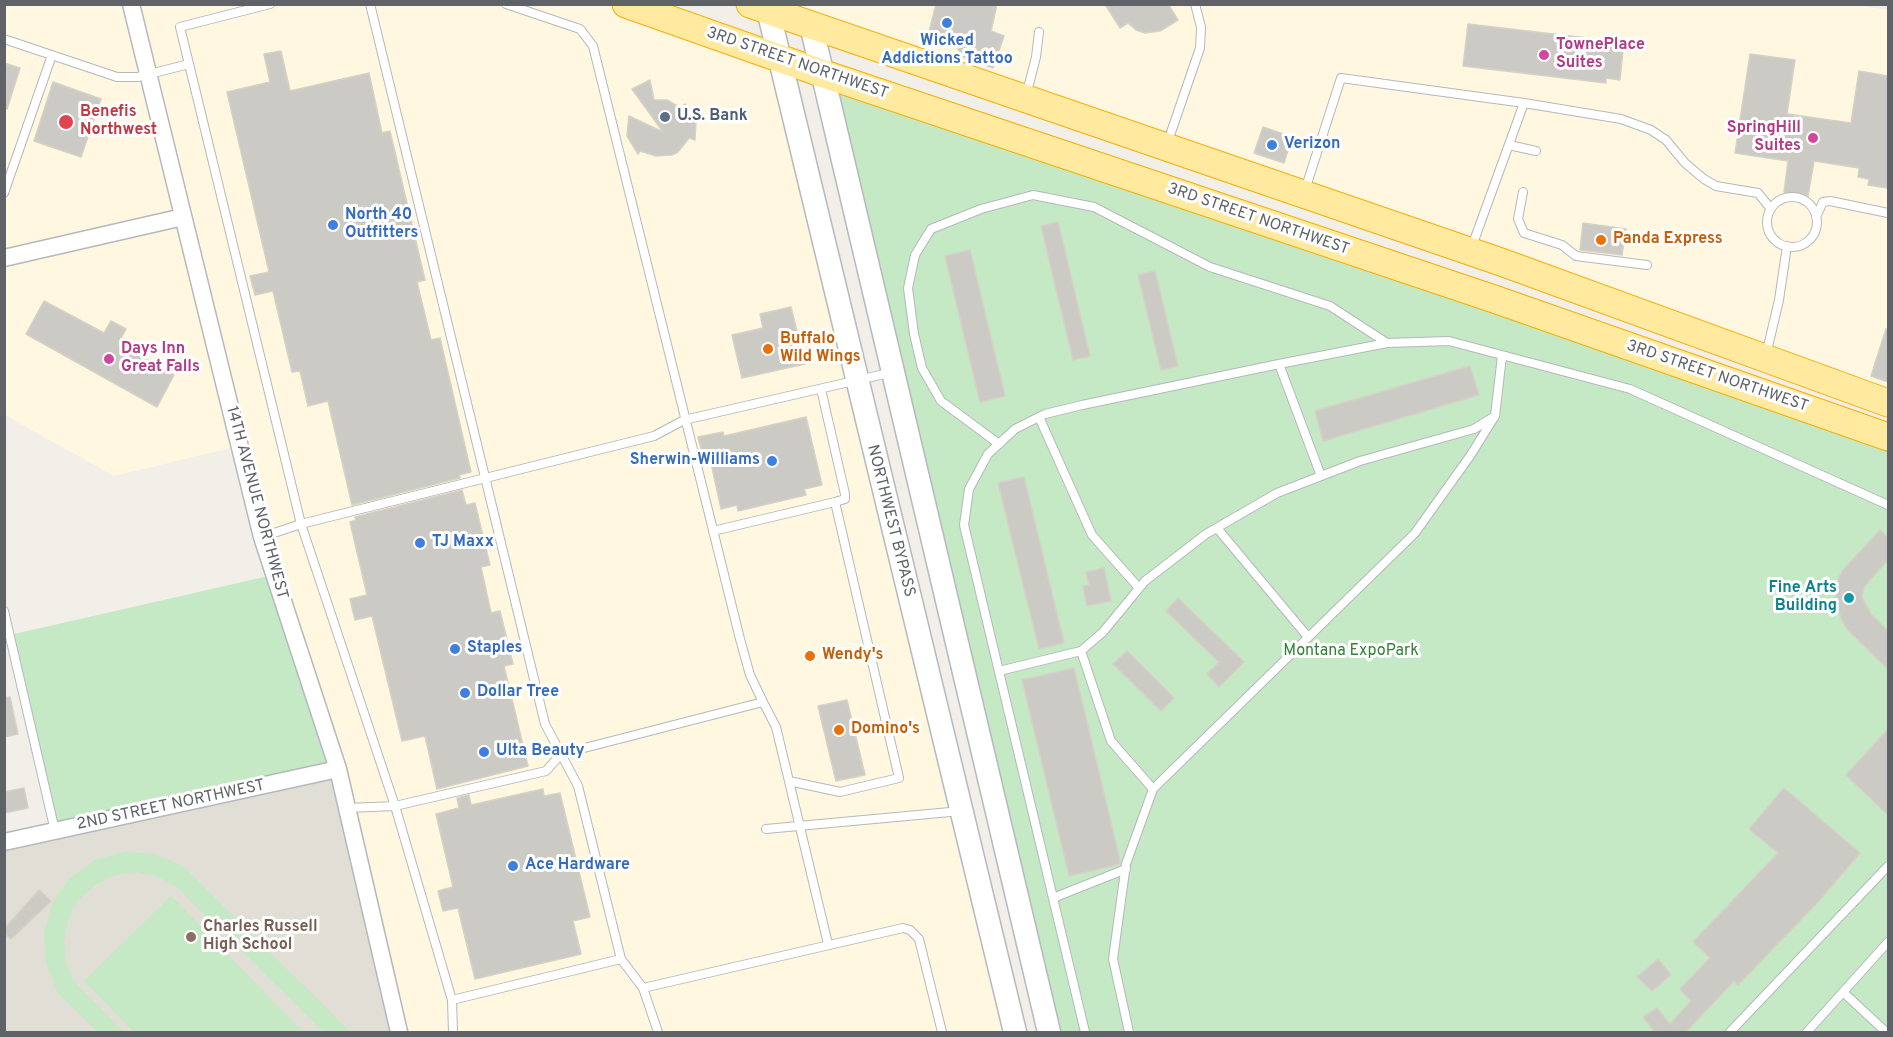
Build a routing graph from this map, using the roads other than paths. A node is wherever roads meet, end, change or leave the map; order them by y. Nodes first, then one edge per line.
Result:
1 (131, 4) edge
2 (270, 4) edge
3 (370, 4) edge
4 (506, 4) edge
5 (626, 4) edge
6 (1195, 4) edge
7 (759, 7) edge
8 (811, 25) junction
9 (1039, 32) dead end
10 (4, 39) edge
11 (52, 55) junction
12 (777, 57) junction
13 (189, 64) junction
14 (824, 74) junction
15 (148, 75) junction
16 (1025, 98) junction
17 (1524, 103) junction
18 (1509, 145) junction
19 (1166, 147) junction
20 (1536, 151) dead end
21 (1523, 192) dead end
22 (4, 193) edge
23 (1303, 194) junction
24 (1771, 209) junction
25 (1888, 213) edge
26 (183, 217) junction
27 (1816, 217) junction
28 (1787, 246) junction
29 (1470, 252) junction
30 (4, 258) edge
31 (1647, 265) dead end
32 (1387, 343) junction
33 (1502, 356) junction
34 (1765, 358) junction
35 (1279, 364) junction
36 (894, 372) junction
37 (856, 381) junction
38 (821, 389) junction
39 (1888, 403) edge
40 (1495, 416) junction
41 (1039, 417) junction
42 (684, 420) junction
43 (1888, 437) edge
44 (999, 444) junction
45 (1321, 476) junction
46 (485, 478) junction
47 (835, 502) junction
48 (1888, 505) edge
49 (301, 524) junction
50 (1217, 528) junction
51 (713, 531) junction
52 (262, 537) junction
53 (1139, 588) junction
54 (4, 611) edge
55 (1308, 637) junction
56 (1081, 651) junction
57 (999, 671) junction
58 (763, 702) junction
59 (561, 754) junction
60 (338, 769) junction
61 (789, 781) junction
62 (1153, 789) junction
63 (395, 806) junction
64 (347, 808) junction
65 (961, 811) junction
66 (800, 824) junction
67 (766, 829) dead end
68 (55, 831) junction
69 (4, 842) edge
70 (1888, 866) edge
71 (1126, 869) junction
72 (1053, 898) junction
73 (1888, 942) edge
74 (828, 944) junction
75 (621, 959) junction
76 (643, 988) junction
77 (1843, 992) junction
78 (452, 1000) junction
79 (399, 1032) edge
80 (453, 1032) edge
81 (658, 1032) edge
82 (942, 1032) edge
83 (1015, 1032) edge
84 (1049, 1032) edge
85 (1085, 1032) edge
86 (1129, 1032) edge
87 (1730, 1032) edge
88 (1807, 1032) edge
89 (1886, 1032) edge

1 - 15 street, 14TH AVENUE NORTHWEST
2 - 13 lane
3 - 46 lane
4 - 42 lane
5 - 12 highway, 3RD STREET NORTHWEST
6 - 19 lane
7 - 8 highway, 3RD STREET NORTHWEST
7 - 12 main road, NORTHWEST BYPASS
8 - 14 main road
8 - 16 highway, 3RD STREET NORTHWEST
9 - 16 lane
10 - 11 lane
11 - 15 lane
11 - 22 lane
12 - 14 highway, 3RD STREET NORTHWEST
12 - 37 main road, NORTHWEST BYPASS
13 - 15 lane
13 - 49 lane
14 - 36 main road
14 - 43 highway, 3RD STREET NORTHWEST
15 - 26 street, 14TH AVENUE NORTHWEST
16 - 19 highway, 3RD STREET NORTHWEST
17 - 18 lane
17 - 23 lane
17 - 24 lane
18 - 20 lane
18 - 29 lane
19 - 23 highway, 3RD STREET NORTHWEST
21 - 31 lane
23 - 29 highway, 3RD STREET NORTHWEST
24 - 27 lane
24 - 28 lane
25 - 27 lane
26 - 30 street
26 - 52 street, 14TH AVENUE NORTHWEST
27 - 28 lane
28 - 34 lane
29 - 34 highway, 3RD STREET NORTHWEST
32 - 33 lane
32 - 35 lane
32 - 44 lane
33 - 40 lane
33 - 48 lane
34 - 39 highway, 3RD STREET NORTHWEST
35 - 41 lane
35 - 45 lane
36 - 37 lane
36 - 84 main road
37 - 38 lane
37 - 65 main road, NORTHWEST BYPASS
38 - 42 lane
38 - 47 lane
40 - 45 lane
40 - 55 lane
41 - 44 lane
41 - 53 lane
42 - 46 lane
42 - 51 lane
44 - 57 lane
45 - 50 lane
46 - 49 lane
46 - 59 lane
47 - 51 lane
47 - 61 lane
49 - 52 lane
49 - 63 lane
50 - 53 lane
50 - 55 lane
51 - 58 lane
52 - 60 street, 14TH AVENUE NORTHWEST
53 - 56 lane
54 - 68 lane
55 - 62 lane
56 - 57 lane
56 - 62 lane
57 - 72 lane
58 - 59 lane
58 - 61 lane
59 - 63 lane
59 - 75 lane
60 - 64 street, 14TH AVENUE NORTHWEST
60 - 68 street, 2ND STREET NORTHWEST
61 - 66 lane
62 - 71 lane
63 - 64 lane
63 - 78 lane
64 - 79 street, 14TH AVENUE NORTHWEST
65 - 66 lane
65 - 83 main road, NORTHWEST BYPASS
66 - 67 lane
66 - 74 lane
68 - 69 street, 2ND STREET NORTHWEST
70 - 87 lane
71 - 72 lane
71 - 86 lane
72 - 85 lane
73 - 77 lane
74 - 76 lane
74 - 82 lane
75 - 76 lane
75 - 78 lane
76 - 81 lane
77 - 88 lane
77 - 89 lane
78 - 80 lane

